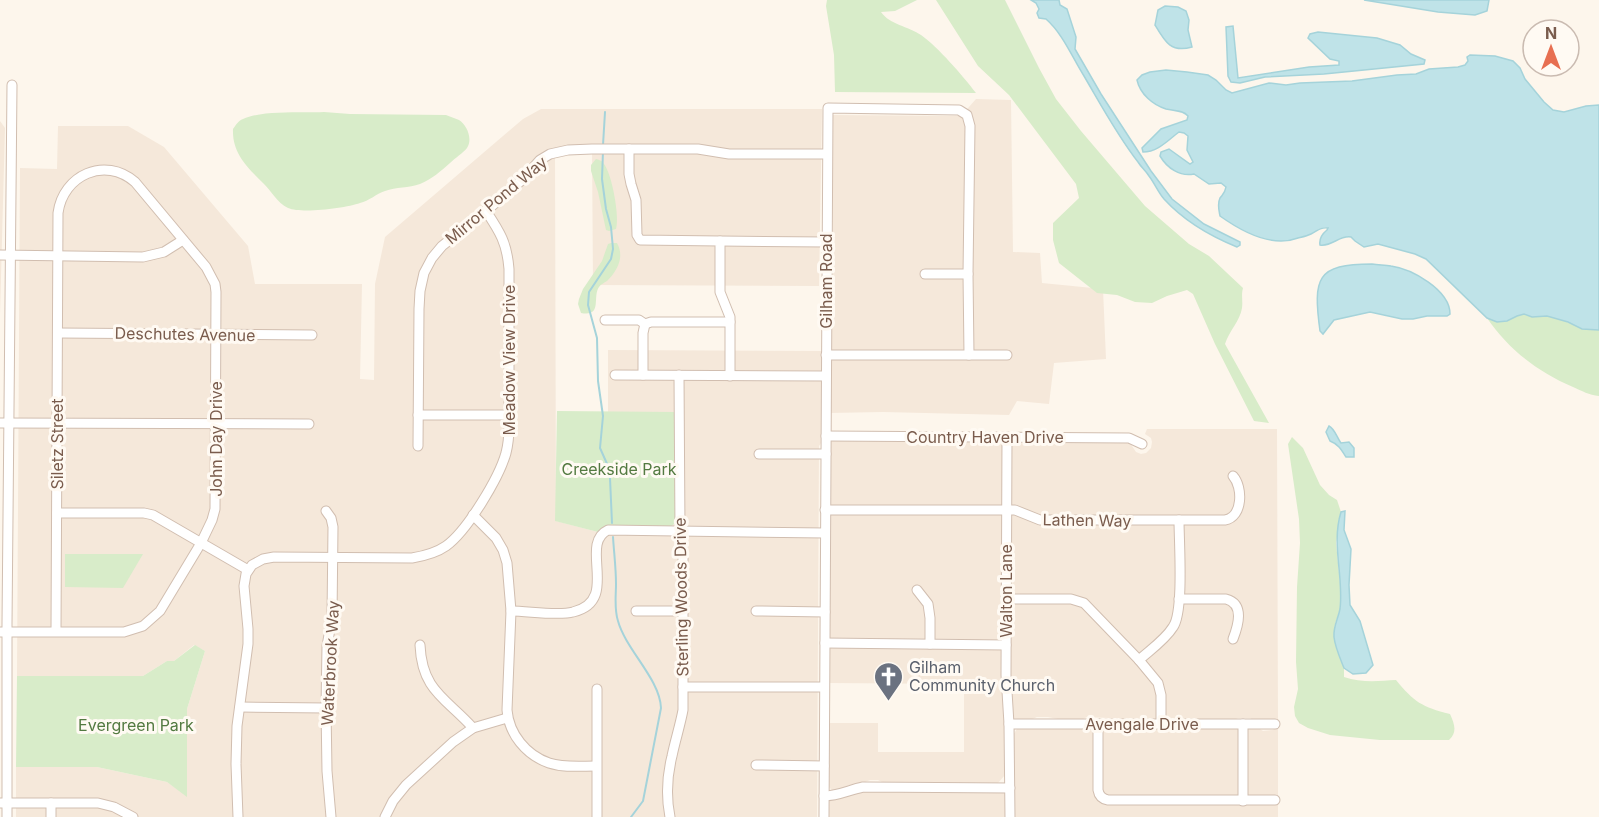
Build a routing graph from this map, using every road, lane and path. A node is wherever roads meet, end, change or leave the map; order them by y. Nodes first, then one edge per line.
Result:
1 (12, 85) dead end
2 (630, 149) junction
3 (827, 154) junction
4 (486, 211) junction
5 (183, 240) junction
6 (720, 241) junction
7 (827, 242) junction
8 (5, 255) edge
9 (58, 256) junction
10 (925, 274) dead end
11 (968, 274) junction
12 (605, 320) dead end
13 (730, 322) junction
14 (645, 324) junction
15 (58, 333) junction
16 (216, 335) junction
17 (312, 335) dead end
18 (826, 355) junction
19 (969, 355) junction
20 (1007, 355) dead end
21 (615, 375) dead end
22 (643, 375) junction
23 (679, 375) junction
24 (730, 376) junction
25 (826, 376) junction
26 (418, 415) junction
27 (509, 415) junction
28 (56, 422) junction
29 (4, 423) edge
30 (216, 423) junction
31 (309, 424) dead end
32 (826, 436) junction
33 (1007, 437) junction
34 (1142, 444) dead end
35 (418, 446) dead end
36 (759, 454) dead end
37 (826, 454) junction
38 (1233, 476) dead end
39 (825, 510) junction
40 (1007, 510) junction
41 (326, 511) dead end
42 (57, 513) junction
43 (473, 515) junction
44 (1179, 520) junction
45 (680, 531) junction
46 (825, 533) junction
47 (201, 543) junction
48 (333, 557) junction
49 (248, 570) junction
50 (917, 590) dead end
51 (1007, 599) junction
52 (1179, 599) junction
53 (512, 611) junction
54 (636, 611) dead end
55 (683, 611) junction
56 (756, 611) dead end
57 (825, 612) junction
58 (56, 631) junction
59 (3, 632) edge
60 (1233, 639) dead end
61 (825, 643) junction
62 (930, 644) junction
63 (420, 645) dead end
64 (1006, 645) junction
65 (1139, 660) junction
66 (683, 687) junction
67 (824, 687) junction
68 (597, 689) dead end
69 (240, 707) junction
70 (326, 708) junction
71 (507, 718) junction
72 (1009, 724) junction
73 (1098, 724) junction
74 (1161, 724) junction
75 (1243, 724) junction
76 (1275, 724) dead end
77 (473, 728) junction
78 (756, 765) dead end
79 (596, 766) junction
80 (824, 766) junction
81 (1010, 788) junction
82 (824, 796) junction
83 (1243, 801) junction
84 (1275, 801) dead end
85 (3, 803) edge
86 (51, 803) junction
87 (6, 817) edge
88 (51, 817) edge
89 (133, 817) edge
90 (238, 817) edge
91 (331, 817) edge
92 (385, 817) edge
93 (597, 817) edge
94 (670, 817) edge
95 (824, 817) edge
96 (1010, 817) edge

1 - 8 street
2 - 3 street, Mirror Pond Way
2 - 4 street, Mirror Pond Way
2 - 6 street
3 - 7 street, Gilham Road
3 - 11 street, Gilham Road
4 - 26 street, Mirror Pond Way
4 - 27 street, Meadow View Drive
5 - 9 street
5 - 9 street, John Day Drive
5 - 16 street, John Day Drive
6 - 7 street
6 - 13 street
7 - 18 street, Gilham Road
8 - 9 street
8 - 29 street
9 - 15 street, Siletz Street
10 - 11 street
11 - 19 street
12 - 14 street
13 - 14 street
13 - 24 street
14 - 22 street
15 - 16 street, Deschutes Avenue
15 - 28 street, Siletz Street
16 - 17 street, Deschutes Avenue
16 - 30 street, John Day Drive
18 - 19 street
18 - 25 street, Gilham Road
19 - 20 street
21 - 22 street
22 - 23 street
23 - 24 street
23 - 45 street, Sterling Woods Drive
24 - 25 street
25 - 32 street, Gilham Road
26 - 27 street
26 - 35 street, Mirror Pond Way
27 - 43 street, Meadow View Drive
28 - 29 street
28 - 30 street
28 - 42 street, Siletz Street
29 - 59 street
30 - 31 street
30 - 47 street, John Day Drive
32 - 33 street, Country Haven Drive
32 - 37 street, Gilham Road
33 - 34 street, Country Haven Drive
33 - 40 street, Walton Lane
36 - 37 street
37 - 39 street, Gilham Road
38 - 44 street, Lathen Way
39 - 40 street, Lathen Way
39 - 46 street, Gilham Road
40 - 44 street, Lathen Way
40 - 51 street, Walton Lane
41 - 48 street, Waterbrook Way
42 - 47 street
42 - 58 street, Siletz Street
43 - 48 street, Meadow View Drive
43 - 53 street
44 - 52 street
45 - 46 street
45 - 53 street
45 - 55 street, Sterling Woods Drive
46 - 57 street, Gilham Road
47 - 49 street
47 - 58 street, John Day Drive
48 - 49 street, Meadow View Drive
48 - 70 street, Waterbrook Way
49 - 69 street
50 - 62 street
51 - 64 street, Walton Lane
51 - 65 street
52 - 60 street
52 - 65 street
53 - 71 street
54 - 55 street
55 - 66 street, Sterling Woods Drive
56 - 57 street
57 - 61 street, Gilham Road
58 - 59 street, John Day Drive
59 - 85 street
61 - 62 street
61 - 67 street, Gilham Road
62 - 64 street
63 - 77 street
64 - 72 street, Walton Lane
65 - 74 street
66 - 67 street
66 - 94 street, Sterling Woods Drive
67 - 80 street, Gilham Road
68 - 79 street
69 - 70 street
69 - 90 street
70 - 91 street, Waterbrook Way
71 - 77 street
71 - 79 street
72 - 73 street, Avengale Drive
72 - 81 street, Walton Lane
73 - 74 street, Avengale Drive
73 - 83 street
74 - 75 street, Avengale Drive
75 - 76 street, Avengale Drive
75 - 83 street
77 - 92 street
78 - 80 street
79 - 93 street
80 - 82 street, Gilham Road
81 - 82 street
81 - 96 street, Walton Lane
82 - 95 street, Gilham Road
83 - 84 street
85 - 86 street
85 - 87 street
86 - 88 street
86 - 89 street

